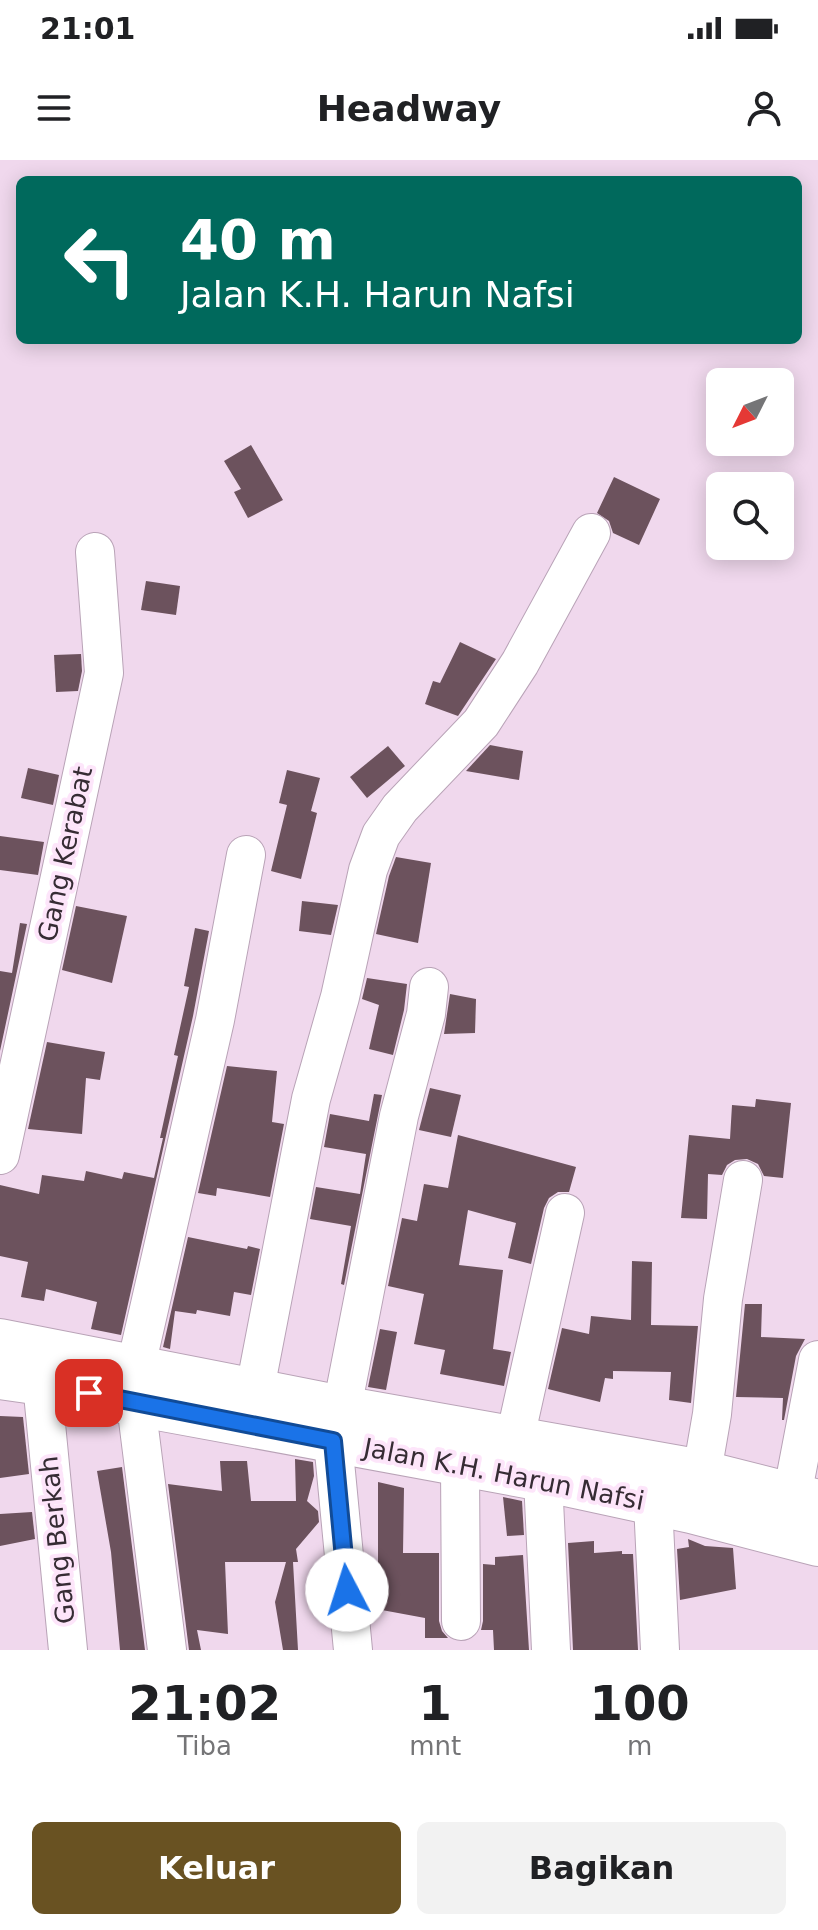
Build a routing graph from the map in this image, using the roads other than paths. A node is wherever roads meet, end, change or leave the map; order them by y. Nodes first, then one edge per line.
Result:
1 (591, 533) dead end
2 (95, 552) dead end
3 (246, 855) dead end
4 (429, 987) dead end
5 (0, 1155) edge
6 (743, 1180) dead end
7 (565, 1213) dead end
8 (0, 1341) edge
9 (818, 1360) edge
10 (21, 1380) edge
11 (136, 1385) junction
12 (255, 1389) junction
13 (338, 1424) junction
14 (515, 1438) junction
15 (460, 1464) junction
16 (565, 1471) junction
17 (702, 1472) junction
18 (805, 1499) edge
19 (653, 1503) junction
20 (818, 1544) edge
21 (461, 1621) dead end
22 (68, 1650) edge
23 (167, 1650) edge
24 (353, 1650) edge
25 (551, 1650) edge
26 (660, 1650) edge

1 - 12 street
2 - 5 street, Gang Kerabat
3 - 11 street
4 - 13 street
6 - 17 street
7 - 14 street
8 - 11 main road, Jalan K.H. Harun Nafsi
9 - 18 street
10 - 11 main road, Jalan K.H. Harun Nafsi
10 - 22 street, Gang Berkah
11 - 12 main road, Jalan K.H. Harun Nafsi
11 - 13 main road, Jalan K.H. Harun Nafsi
11 - 23 street
12 - 13 main road, Jalan K.H. Harun Nafsi
13 - 14 main road, Jalan K.H. Harun Nafsi
13 - 15 main road, Jalan K.H. Harun Nafsi
13 - 24 street
14 - 16 main road, Jalan K.H. Harun Nafsi
15 - 16 main road, Jalan K.H. Harun Nafsi
15 - 21 street
16 - 17 main road, Jalan K.H. Harun Nafsi
16 - 19 main road, Jalan K.H. Harun Nafsi
16 - 25 street
17 - 18 main road, Jalan K.H. Harun Nafsi
19 - 20 main road, Jalan K.H. Harun Nafsi
19 - 26 street

